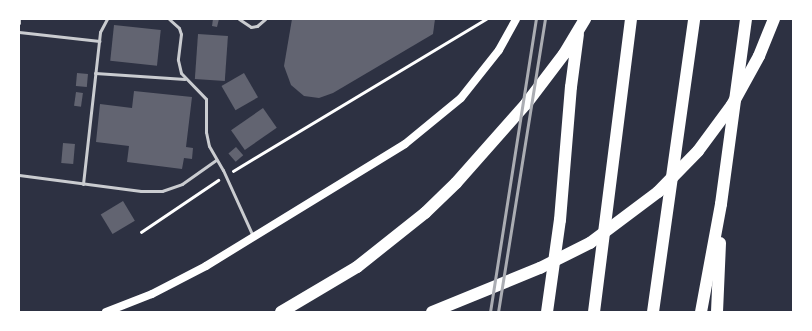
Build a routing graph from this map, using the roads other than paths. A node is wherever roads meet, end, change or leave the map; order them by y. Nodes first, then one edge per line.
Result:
1 (20, 19) edge
2 (107, 19) edge
3 (169, 19) edge
4 (239, 19) edge
5 (265, 19) edge
6 (516, 19) edge
7 (580, 19) edge
8 (585, 19) edge
9 (631, 19) edge
10 (694, 19) edge
11 (746, 19) edge
12 (774, 19) edge
13 (19, 23) edge
14 (19, 32) edge
15 (99, 41) junction
16 (95, 74) junction
17 (185, 79) junction
18 (216, 160) junction
19 (19, 175) edge
20 (83, 184) junction
21 (722, 204) junction
22 (254, 237) junction
23 (106, 312) edge
24 (281, 312) edge
25 (432, 312) edge
26 (547, 312) edge
27 (594, 312) edge
28 (653, 312) edge
29 (701, 312) edge
30 (717, 312) edge

1 - 13 lane
2 - 15 lane
3 - 17 lane
4 - 5 lane
6 - 22 main road
7 - 26 highway
8 - 24 highway
9 - 27 highway
10 - 28 highway
11 - 21 highway
12 - 25 highway
14 - 15 lane
15 - 16 lane
16 - 17 lane
16 - 20 lane
17 - 18 lane
18 - 20 lane
18 - 22 lane
19 - 20 lane
21 - 29 highway
21 - 30 highway
22 - 23 main road

